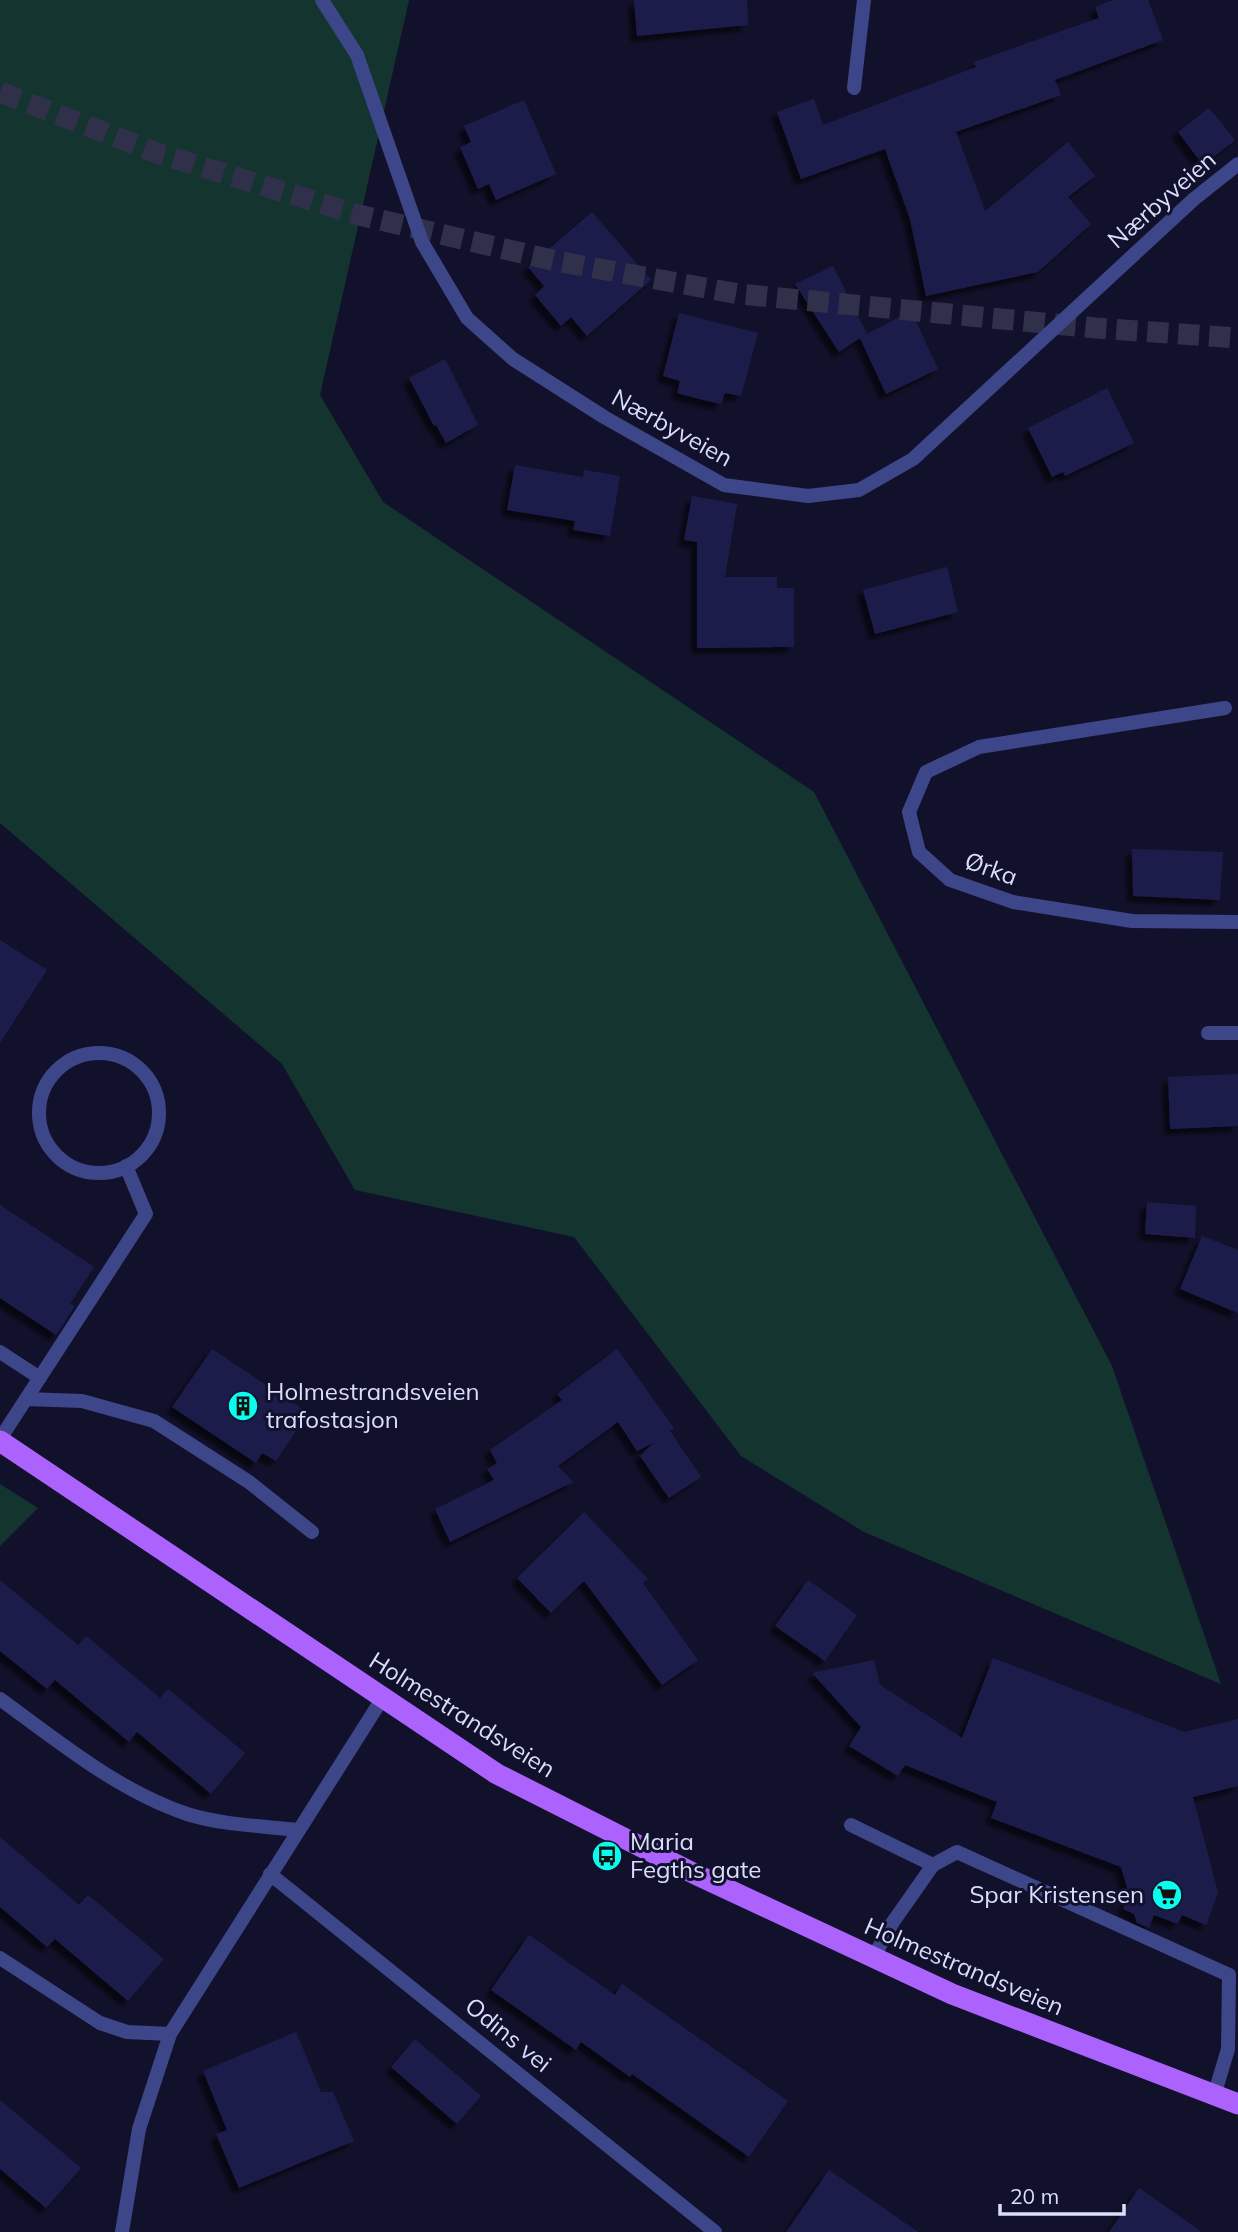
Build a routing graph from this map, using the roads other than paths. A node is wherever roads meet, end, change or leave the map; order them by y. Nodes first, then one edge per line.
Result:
1 (322, 0) edge
2 (864, 0) edge
3 (854, 88) dead end
4 (1238, 164) edge
5 (1225, 708) dead end
6 (1238, 922) edge
7 (1208, 1033) dead end
8 (1238, 1033) edge
9 (126, 1166) junction
10 (0, 1352) edge
11 (40, 1378) junction
12 (26, 1399) junction
13 (0, 1440) edge
14 (312, 1532) dead end
15 (0, 1699) edge
16 (382, 1699) junction
17 (851, 1825) dead end
18 (298, 1830) junction
19 (933, 1865) junction
20 (270, 1874) junction
21 (0, 1958) edge
22 (873, 1958) junction
23 (1234, 1976) edge
24 (170, 2034) junction
25 (1214, 2096) junction
26 (1238, 2104) edge
27 (122, 2232) edge
28 (715, 2232) edge

1 - 4 street, Nærbyveien
2 - 3 street
5 - 6 street, Ørka
7 - 8 street
9 - 9 street
9 - 11 street
10 - 11 street
11 - 12 street
12 - 13 street
12 - 14 street
13 - 16 main road, Holmestrandsveien
15 - 18 street
16 - 18 street
16 - 22 main road, Holmestrandsveien
17 - 19 street
18 - 20 street
19 - 22 street
19 - 23 street
20 - 24 street
20 - 28 street, Odins vei
21 - 24 street
22 - 25 main road, Holmestrandsveien
23 - 25 street
24 - 27 street
25 - 26 main road, Holmestrandsveien

